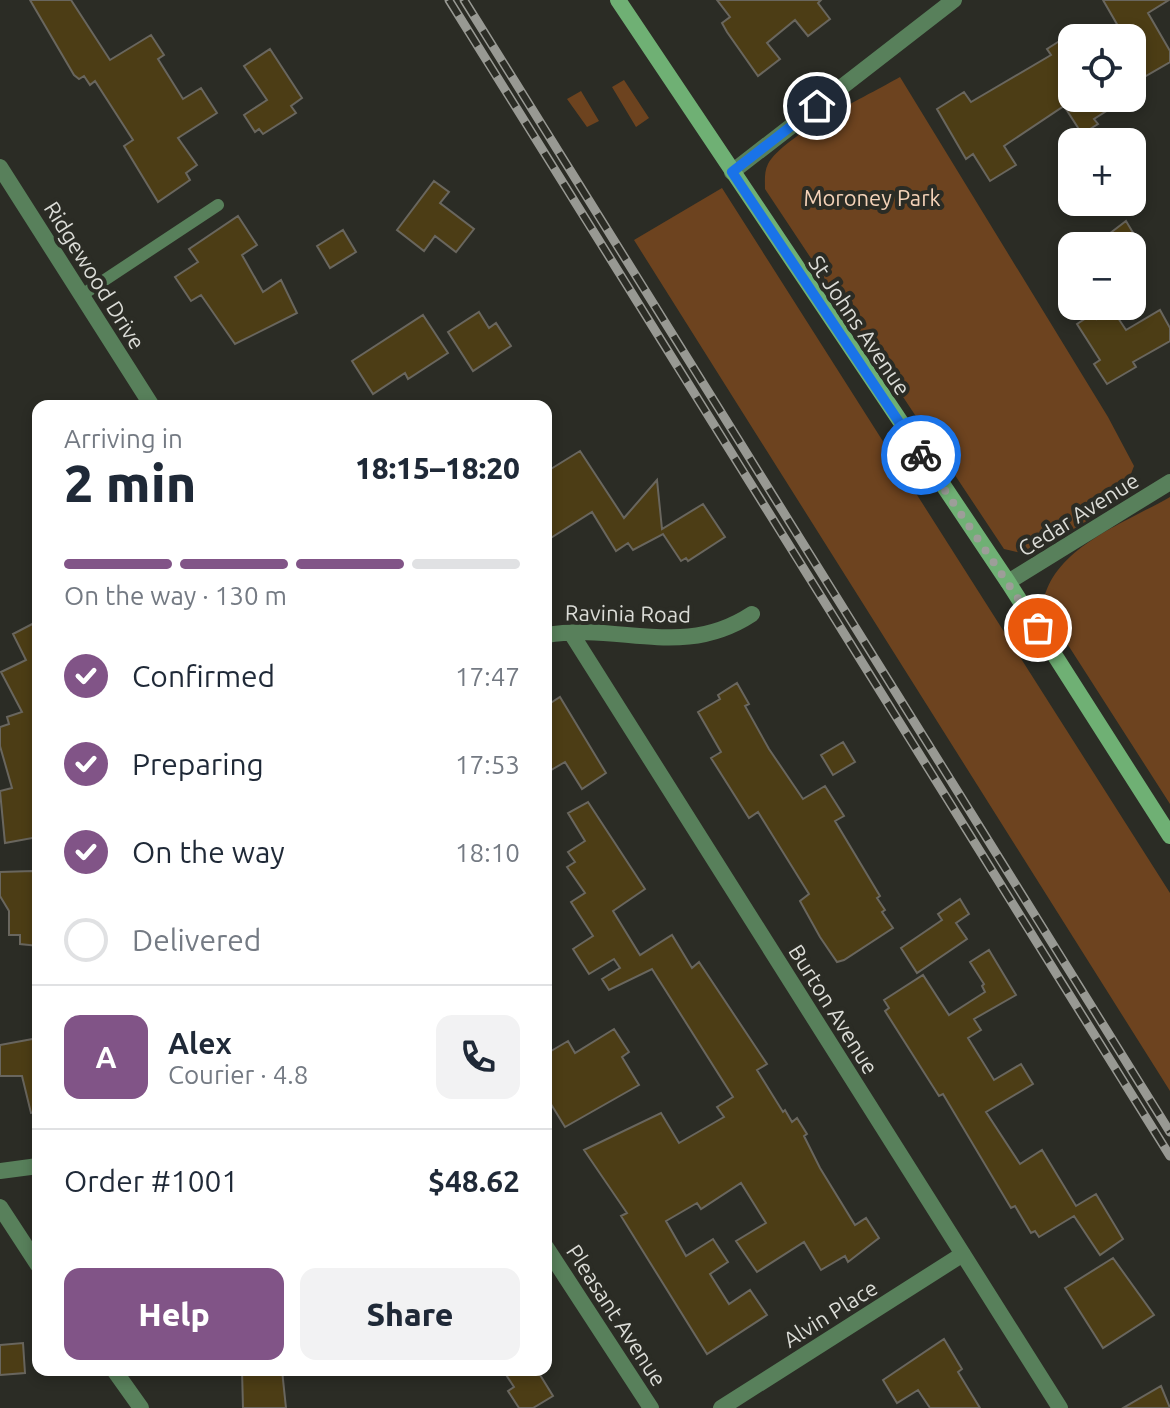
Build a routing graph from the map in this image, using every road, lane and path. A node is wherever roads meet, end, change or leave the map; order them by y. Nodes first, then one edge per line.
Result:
1 (618, 0) edge
2 (954, 0) edge
3 (0, 167) edge
4 (732, 172) junction
5 (218, 205) dead end
6 (82, 295) junction
7 (148, 400) edge
8 (1170, 482) edge
9 (1008, 582) junction
10 (752, 614) dead end
11 (571, 633) junction
12 (552, 635) edge
13 (1170, 836) edge
14 (32, 1167) edge
15 (0, 1171) edge
16 (0, 1207) edge
17 (963, 1254) junction
18 (32, 1256) edge
19 (552, 1256) edge
20 (118, 1376) edge
21 (141, 1408) edge
22 (651, 1408) edge
23 (721, 1408) edge
24 (1060, 1408) edge

1 - 4 street, St Johns Avenue
2 - 4 street
3 - 6 street, Ridgewood Drive
4 - 9 street, St Johns Avenue
5 - 6 lane
6 - 7 street, Ridgewood Drive
8 - 9 street, Cedar Avenue
9 - 13 street, St Johns Avenue
10 - 11 street, Ravinia Road
11 - 12 street, Ravinia Road
11 - 17 street, Burton Avenue
14 - 15 street
16 - 18 street
17 - 23 street, Alvin Place
17 - 24 street, Burton Avenue
19 - 22 street, Pleasant Avenue
20 - 21 street

